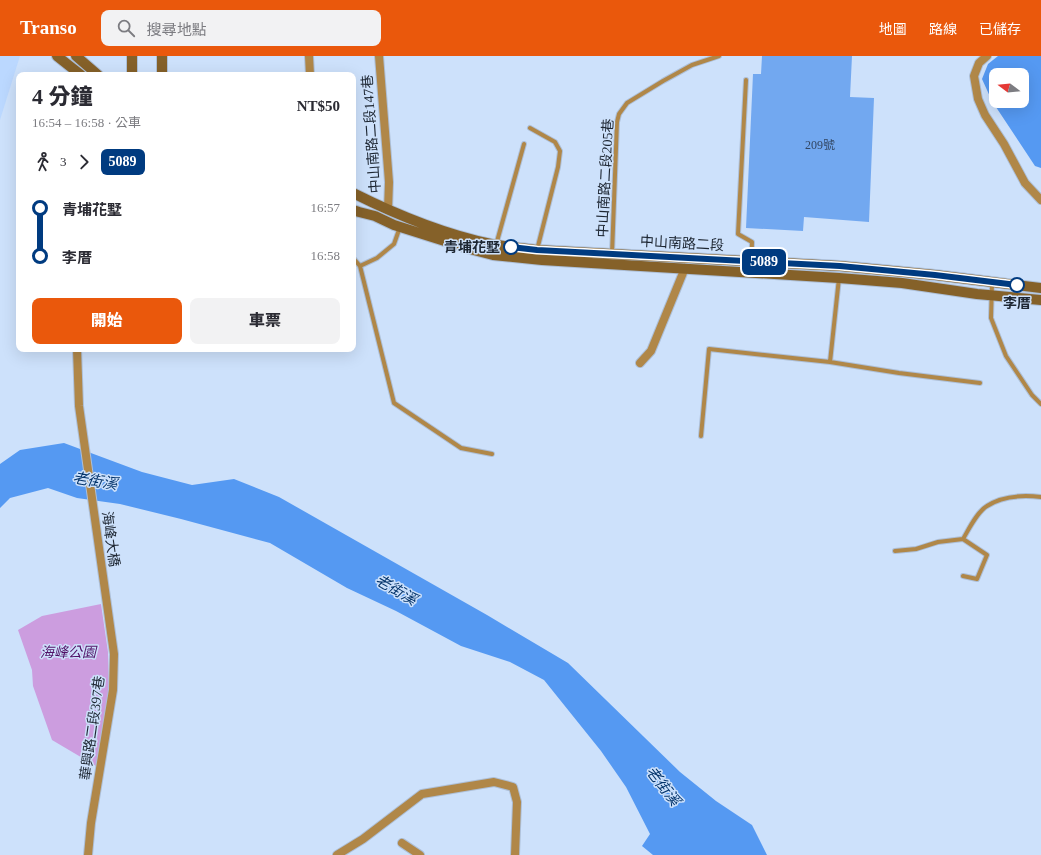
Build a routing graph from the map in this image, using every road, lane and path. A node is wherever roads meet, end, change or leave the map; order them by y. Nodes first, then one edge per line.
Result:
1 (57, 56) edge
2 (76, 56) edge
3 (132, 56) edge
4 (162, 56) edge
5 (309, 56) edge
6 (379, 56) edge
7 (719, 56) edge
8 (987, 56) edge
9 (76, 72) edge
10 (95, 72) edge
11 (132, 72) edge
12 (162, 72) edge
13 (310, 72) edge
14 (746, 80) dead end
15 (530, 128) dead end
16 (524, 144) dead end
17 (356, 194) edge
18 (1041, 200) edge
19 (388, 210) junction
20 (356, 211) edge
21 (400, 227) junction
22 (495, 250) junction
23 (537, 250) junction
24 (612, 253) junction
25 (356, 261) edge
26 (752, 262) junction
27 (612, 265) junction
28 (360, 266) junction
29 (685, 268) junction
30 (751, 272) junction
31 (839, 278) junction
32 (992, 283) junction
33 (1041, 288) edge
34 (991, 295) junction
35 (1041, 300) edge
36 (77, 352) edge
37 (830, 362) junction
38 (640, 363) dead end
39 (980, 383) dead end
40 (1041, 404) edge
41 (701, 436) dead end
42 (492, 454) dead end
43 (1041, 497) edge
44 (963, 539) junction
45 (895, 551) dead end
46 (963, 576) dead end
47 (107, 605) joint
48 (402, 843) dead end
49 (88, 855) edge
50 (337, 855) edge
51 (420, 855) edge
52 (515, 855) edge

1 - 9 main road
2 - 10 main road
3 - 11 main road
4 - 12 main road
5 - 13 street
6 - 19 street, 中山南路二段147巷
7 - 24 lane, 中山南路二段205巷
8 - 18 street
14 - 26 lane
15 - 23 lane
16 - 22 lane
17 - 19 main road, 中山南路二段
19 - 22 main road, 中山南路二段
20 - 21 main road, 中山南路二段
21 - 22 main road, 中山南路二段
21 - 28 lane
22 - 23 main road, 中山南路二段
22 - 27 main road, 中山南路二段
23 - 24 main road, 中山南路二段
24 - 26 main road, 中山南路二段
24 - 27 lane, 中山南路二段205巷
25 - 28 lane
26 - 30 lane
26 - 32 main road, 中山南路二段
27 - 29 main road, 中山南路二段
28 - 42 lane
29 - 30 main road, 中山南路二段
29 - 38 street
30 - 31 main road, 中山南路二段
31 - 34 main road, 中山南路二段
31 - 37 lane
32 - 33 main road, 中山南路二段
32 - 34 lane
34 - 35 main road, 中山南路二段
34 - 40 lane
36 - 47 street, 海峰大橋
37 - 39 lane
37 - 41 lane
43 - 44 lane
44 - 45 lane
44 - 46 lane
47 - 49 street, 華興路二段397巷
48 - 51 street
50 - 52 street

